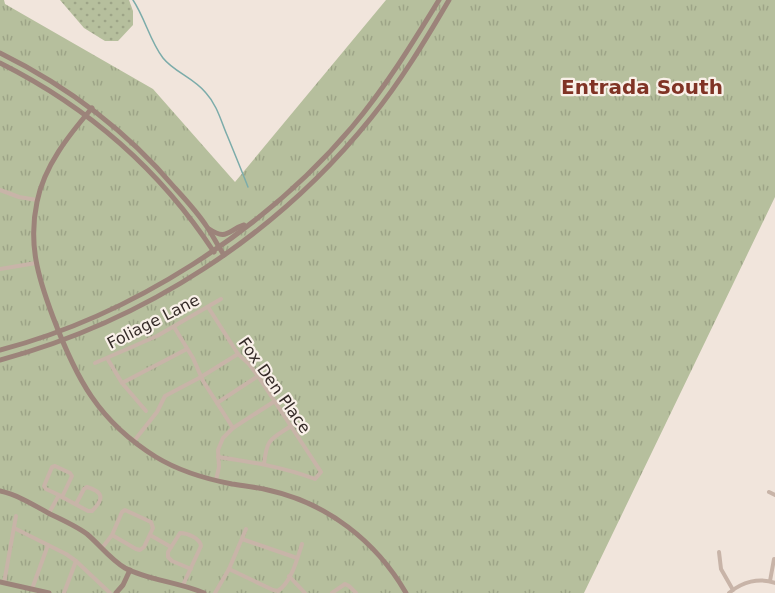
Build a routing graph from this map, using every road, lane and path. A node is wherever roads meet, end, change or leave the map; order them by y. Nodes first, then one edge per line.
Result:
1 (439, 0) edge
2 (449, 0) edge
3 (0, 53) edge
4 (0, 63) edge
5 (92, 108) junction
6 (86, 116) junction
7 (0, 190) edge
8 (37, 200) junction
9 (250, 223) junction
10 (208, 228) junction
11 (216, 249) junction
12 (221, 257) junction
13 (36, 263) junction
14 (0, 269) edge
15 (220, 299) dead end
16 (208, 307) junction
17 (174, 327) junction
18 (59, 332) junction
19 (62, 340) junction
20 (188, 349) junction
21 (0, 350) edge
22 (237, 354) junction
23 (107, 358) junction
24 (0, 360) edge
25 (95, 363) dead end
26 (258, 376) junction
27 (201, 377) junction
28 (122, 383) junction
29 (275, 401) junction
30 (217, 403) junction
31 (146, 411) dead end
32 (291, 426) junction
33 (233, 428) junction
34 (134, 441) junction
35 (219, 457) junction
36 (264, 464) junction
37 (216, 481) junction
38 (0, 491) edge
39 (769, 492) dead end
40 (775, 495) edge
41 (60, 496) junction
42 (76, 504) junction
43 (49, 513) junction
44 (16, 516) dead end
45 (14, 528) junction
46 (246, 529) dead end
47 (112, 535) junction
48 (150, 535) junction
49 (242, 539) junction
50 (302, 544) dead end
51 (48, 545) junction
52 (171, 547) junction
53 (101, 548) junction
54 (719, 552) dead end
55 (297, 558) junction
56 (774, 559) edge
57 (76, 561) junction
58 (191, 569) junction
59 (229, 569) junction
60 (130, 570) junction
61 (290, 576) junction
62 (2, 582) edge
63 (773, 582) edge
64 (183, 585) junction
65 (32, 589) junction
66 (731, 591) edge
67 (302, 592) edge
68 (49, 593) edge
69 (64, 593) edge
70 (110, 593) edge
71 (116, 593) edge
72 (204, 593) edge
73 (215, 593) edge
74 (332, 593) edge
75 (356, 593) edge
76 (406, 593) edge

1 - 9 street
2 - 12 street
3 - 5 street
4 - 6 street
5 - 6 street
5 - 10 street
6 - 8 street
6 - 11 street
7 - 8 street
8 - 13 street
9 - 10 street
9 - 11 street
10 - 11 street
11 - 12 street
11 - 18 street
12 - 19 street
13 - 14 street
13 - 18 street
15 - 16 street, Foliage Lane
16 - 17 street, Foliage Lane
16 - 22 street, Fox Den Place
17 - 20 street
17 - 23 street, Foliage Lane
18 - 19 street
18 - 21 street
19 - 24 street
19 - 34 street
20 - 27 street
20 - 28 street
22 - 26 street, Fox Den Place
22 - 27 street
23 - 25 street, Foliage Lane
23 - 28 street
26 - 29 street, Fox Den Place
26 - 30 street
27 - 30 street
27 - 34 street
28 - 31 street
29 - 32 street, Fox Den Place
29 - 33 street
30 - 33 street
32 - 36 street
32 - 36 street, Fox Den Place
33 - 35 street
34 - 37 street
35 - 36 street
35 - 37 street
37 - 76 street
38 - 43 street
39 - 40 street
41 - 41 street
41 - 42 street
41 - 43 street
42 - 42 street
43 - 53 street
44 - 45 street
45 - 51 street
45 - 62 street
46 - 49 street
47 - 48 street
47 - 48 street
47 - 53 street
48 - 52 street
49 - 55 street
49 - 59 street
50 - 55 street
51 - 57 street
51 - 65 street
52 - 58 street
52 - 58 street
53 - 60 street
54 - 66 street
55 - 61 street
56 - 63 street
57 - 69 street
57 - 70 street
58 - 64 street
59 - 61 street
59 - 73 street
60 - 64 street
60 - 71 street
61 - 67 street
62 - 65 street
63 - 66 street
64 - 72 street
65 - 68 street
74 - 75 street

